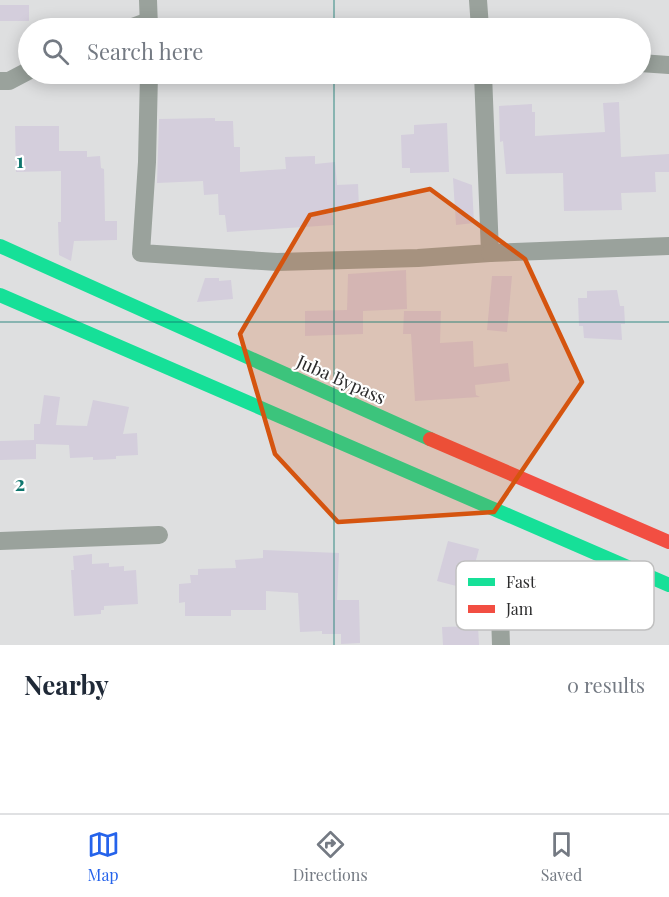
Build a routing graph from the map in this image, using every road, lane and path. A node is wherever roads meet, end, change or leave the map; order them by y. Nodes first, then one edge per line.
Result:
1 (148, 0) edge
2 (478, 0) edge
3 (149, 18) edge
4 (479, 18) edge
5 (651, 64) edge
6 (669, 65) edge
7 (18, 76) edge
8 (0, 81) edge
9 (149, 84) edge
10 (483, 84) edge
11 (0, 246) edge
12 (669, 246) edge
13 (490, 253) junction
14 (0, 295) edge
15 (159, 536) dead end
16 (0, 541) edge
17 (669, 542) edge
18 (614, 561) edge
19 (654, 578) edge
20 (669, 585) edge
21 (501, 630) edge
22 (501, 645) edge

1 - 3 street
2 - 4 street
5 - 6 street
7 - 8 street
9 - 13 street
10 - 13 street
11 - 17 main road, Juba Bypass
12 - 13 street
14 - 18 main road
15 - 16 street
19 - 20 main road
21 - 22 street

